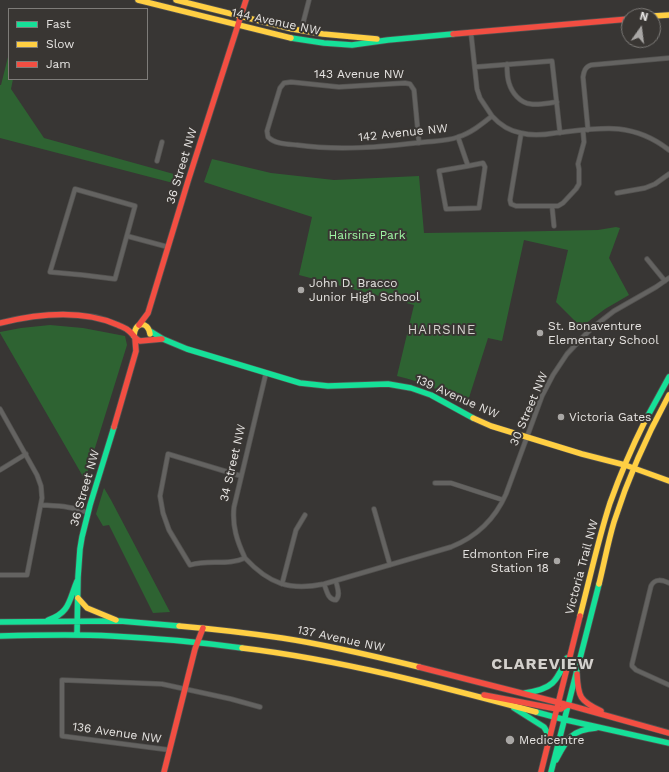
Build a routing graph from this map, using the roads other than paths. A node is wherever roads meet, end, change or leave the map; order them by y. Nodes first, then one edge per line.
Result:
1 (138, 0) edge
2 (176, 0) edge
3 (246, 0) edge
4 (309, 0) edge
5 (241, 16) junction
6 (621, 19) edge
7 (238, 25) junction
8 (301, 31) junction
9 (471, 33) junction
10 (388, 40) junction
11 (669, 58) edge
12 (507, 64) junction
13 (475, 67) junction
14 (556, 102) junction
15 (492, 116) junction
16 (588, 130) junction
17 (583, 131) junction
18 (560, 133) junction
19 (521, 134) junction
20 (268, 137) joint
21 (458, 138) junction
22 (162, 142) dead end
23 (419, 143) junction
24 (669, 150) edge
25 (157, 161) dead end
26 (468, 166) junction
27 (669, 174) edge
28 (617, 193) dead end
29 (552, 206) junction
30 (554, 226) dead end
31 (127, 236) junction
32 (168, 247) junction
33 (647, 259) dead end
34 (667, 279) edge
35 (148, 313) junction
36 (0, 323) edge
37 (138, 325) junction
38 (121, 326) junction
39 (150, 330) junction
40 (134, 337) junction
41 (163, 339) junction
42 (144, 341) junction
43 (136, 351) junction
44 (266, 373) junction
45 (669, 377) edge
46 (669, 395) edge
47 (0, 409) edge
48 (528, 437) junction
49 (26, 454) junction
50 (625, 465) junction
51 (633, 468) junction
52 (0, 470) edge
53 (241, 476) junction
54 (669, 481) edge
55 (435, 483) dead end
56 (503, 500) junction
57 (41, 505) junction
58 (374, 509) dead end
59 (88, 513) junction
60 (305, 515) dead end
61 (245, 558) junction
62 (390, 564) junction
63 (0, 575) edge
64 (78, 577) junction
65 (336, 581) junction
66 (669, 583) edge
67 (282, 584) junction
68 (324, 584) junction
69 (78, 598) junction
70 (120, 621) junction
71 (0, 622) edge
72 (45, 622) junction
73 (77, 622) junction
74 (203, 628) junction
75 (77, 635) junction
76 (0, 636) edge
77 (197, 642) junction
78 (572, 647) junction
79 (577, 667) junction
80 (669, 685) edge
81 (185, 689) junction
82 (452, 690) junction
83 (522, 693) junction
84 (509, 705) junction
85 (558, 705) junction
86 (567, 705) junction
87 (260, 707) dead end
88 (555, 717) junction
89 (616, 718) junction
90 (564, 719) junction
91 (604, 728) junction
92 (669, 733) edge
93 (549, 741) junction
94 (669, 743) edge
95 (170, 750) junction
96 (552, 766) junction
97 (164, 772) edge
98 (541, 772) edge
99 (551, 772) edge

1 - 7 main road, 144 Avenue NW
2 - 5 main road, 144 Avenue NW
3 - 5 main road, 36 Street NW
4 - 8 street
5 - 7 main road, 36 Street NW
5 - 8 main road, 144 Avenue NW
6 - 9 main road, 144 Avenue NW
7 - 10 main road, 144 Avenue NW
7 - 32 main road, 36 Street NW
8 - 10 main road, 144 Avenue NW
9 - 10 main road, 144 Avenue NW
9 - 13 street
11 - 16 street
12 - 13 street
12 - 14 street
12 - 14 street
13 - 15 street
14 - 18 street
15 - 19 street
15 - 21 street, 142 Avenue NW
16 - 17 street
16 - 24 street
17 - 18 street
17 - 29 street
18 - 19 street
19 - 29 street
20 - 23 street, 142 Avenue NW
20 - 23 street, 143 Avenue NW
21 - 23 street, 142 Avenue NW
21 - 26 street
22 - 25 street
26 - 26 street
27 - 28 street
29 - 30 street
31 - 31 street
31 - 32 street
32 - 35 main road, 36 Street NW
33 - 34 street, 30 Street NW
34 - 48 street, 30 Street NW
35 - 37 main road, 36 Street NW
35 - 39 main road, 36 Street NW
36 - 38 main road
37 - 38 main road
37 - 39 main road
37 - 40 main road
38 - 40 main road
39 - 41 main road, 139 Avenue NW
39 - 42 main road
40 - 42 main road
40 - 43 main road, 36 Street NW
41 - 42 main road, 139 Avenue NW
41 - 44 main road, 139 Avenue NW
42 - 43 main road, 36 Street NW
43 - 59 main road, 36 Street NW
44 - 48 main road, 139 Avenue NW
44 - 53 street, 34 Street NW
45 - 50 main road, Victoria Trail NW
46 - 51 main road, Victoria Trail NW
47 - 49 street
48 - 50 main road, 139 Avenue NW
48 - 56 street, 30 Street NW
49 - 52 street
49 - 57 street
50 - 51 main road, 139 Avenue NW
50 - 78 main road, Victoria Trail NW
51 - 54 main road, 139 Avenue NW
51 - 79 main road, Victoria Trail NW
53 - 61 street, 34 Street NW
53 - 61 street
55 - 56 street
56 - 62 street, 30 Street NW
57 - 59 street
57 - 63 street
58 - 62 street
59 - 64 main road, 36 Street NW
60 - 67 street
61 - 67 street, 30 Street NW
62 - 65 street, 30 Street NW
64 - 69 main road, 36 Street NW
64 - 72 main road
65 - 68 street, 30 Street NW
65 - 68 street
66 - 80 street
67 - 68 street, 30 Street NW
69 - 70 main road
69 - 73 main road, 36 Street NW
70 - 73 main road, 137 Avenue NW
70 - 74 main road, 137 Avenue NW
71 - 72 main road, 137 Avenue NW
72 - 73 main road, 137 Avenue NW
73 - 75 main road, 36 Street NW
74 - 77 main road
74 - 83 main road, 137 Avenue NW
75 - 76 main road, 137 Avenue NW
75 - 77 main road, 137 Avenue NW
77 - 81 main road
77 - 82 main road, 137 Avenue NW
78 - 83 main road
78 - 85 main road, Victoria Trail NW
79 - 86 main road, Victoria Trail NW
79 - 89 main road
81 - 87 street
81 - 95 main road
81 - 95 street, 136 Avenue NW
82 - 84 main road, 137 Avenue NW
82 - 85 main road
83 - 85 main road, 137 Avenue NW
84 - 88 main road, 137 Avenue NW
84 - 93 main road
85 - 86 main road, 137 Avenue NW
85 - 88 main road, Victoria Trail NW
86 - 89 main road, 137 Avenue NW
86 - 90 main road, Victoria Trail NW
88 - 90 main road, 137 Avenue NW
88 - 93 main road, Victoria Trail NW
89 - 92 main road, 137 Avenue NW
90 - 91 main road, 137 Avenue NW
90 - 96 main road, Victoria Trail NW
91 - 94 main road, 137 Avenue NW
91 - 96 main road
93 - 98 main road, Victoria Trail NW
95 - 97 main road
96 - 99 main road, Victoria Trail NW

